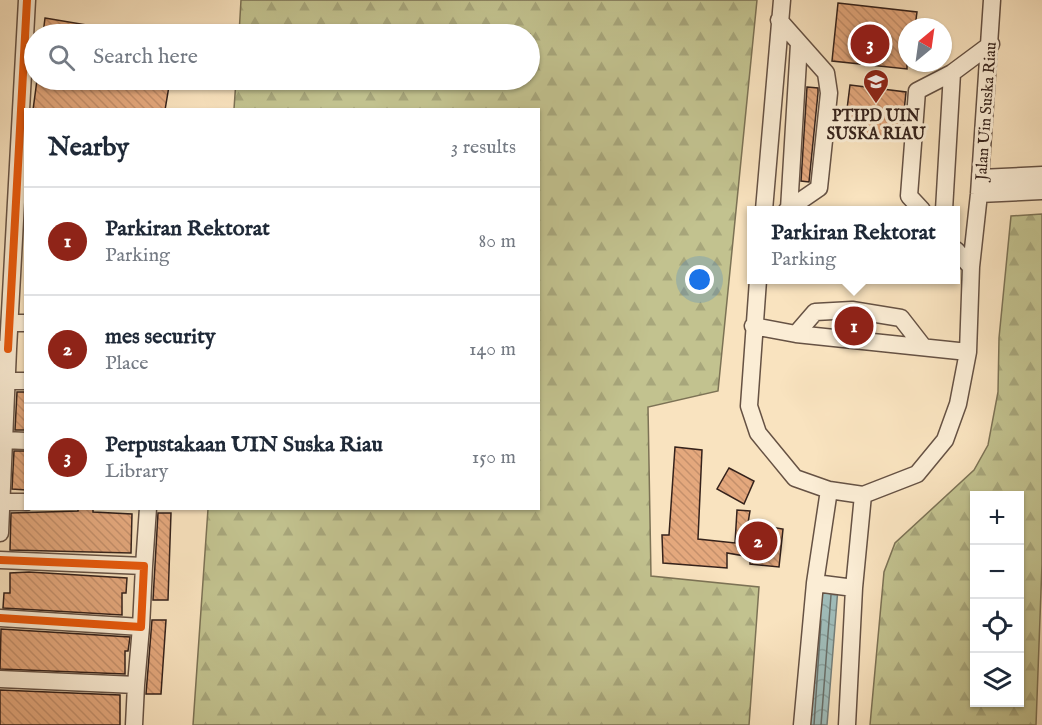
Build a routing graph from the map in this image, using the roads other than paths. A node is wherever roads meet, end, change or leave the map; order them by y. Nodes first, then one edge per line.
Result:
1 (27, 0) edge
2 (782, 0) edge
3 (992, 0) edge
4 (779, 20) junction
5 (26, 24) edge
6 (799, 44) junction
7 (991, 44) junction
8 (952, 73) junction
9 (25, 90) edge
10 (24, 108) edge
11 (24, 109) edge
12 (1042, 175) edge
13 (22, 182) edge
14 (980, 186) junction
15 (1042, 191) edge
16 (764, 206) edge
17 (788, 206) edge
18 (794, 206) edge
19 (918, 206) edge
20 (944, 206) edge
21 (960, 255) edge
22 (7, 257) edge
23 (971, 267) junction
24 (757, 284) edge
25 (18, 323) edge
26 (753, 326) junction
27 (796, 334) junction
28 (922, 345) junction
29 (4, 349) edge
30 (968, 352) junction
31 (7, 381) junction
32 (24, 381) edge
33 (3, 417) edge
34 (4, 440) junction
35 (24, 441) edge
36 (1, 480) edge
37 (829, 490) junction
38 (863, 495) junction
39 (2, 502) junction
40 (24, 502) edge
41 (148, 510) edge
42 (0, 533) edge
43 (0, 560) edge
44 (144, 566) junction
45 (819, 584) junction
46 (850, 587) junction
47 (0, 618) edge
48 (141, 627) junction
49 (0, 680) edge
50 (136, 686) junction
51 (134, 725) edge
52 (802, 725) edge
53 (847, 725) edge

1 - 5 street
2 - 4 street
3 - 7 street, Jalan Uin Suska Riau
4 - 6 street
4 - 16 street
6 - 17 street
6 - 18 street
7 - 8 street
7 - 14 street, Jalan Uin Suska Riau
8 - 19 street
8 - 20 street
9 - 10 street
11 - 13 street
12 - 14 street
13 - 22 street
14 - 15 street
14 - 23 street, Jalan Uin Suska Riau
21 - 23 street
22 - 25 street
23 - 30 street, Jalan Uin Suska Riau
24 - 26 street, Jalan Uin Suska Riau
25 - 29 street
26 - 27 street
26 - 37 street, Jalan Uin Suska Riau
27 - 28 street
27 - 28 street
28 - 30 street
29 - 31 street
30 - 38 street, Jalan Uin Suska Riau
31 - 32 street
31 - 33 street
33 - 34 street
34 - 35 street
34 - 36 street
36 - 39 street
37 - 38 street, Jalan Uin Suska Riau
37 - 45 street
38 - 46 street
39 - 40 street
39 - 42 street
41 - 44 street
43 - 44 street
44 - 48 street
45 - 46 street
45 - 52 street
46 - 53 street
47 - 48 street
48 - 50 street
49 - 50 street
50 - 51 street

